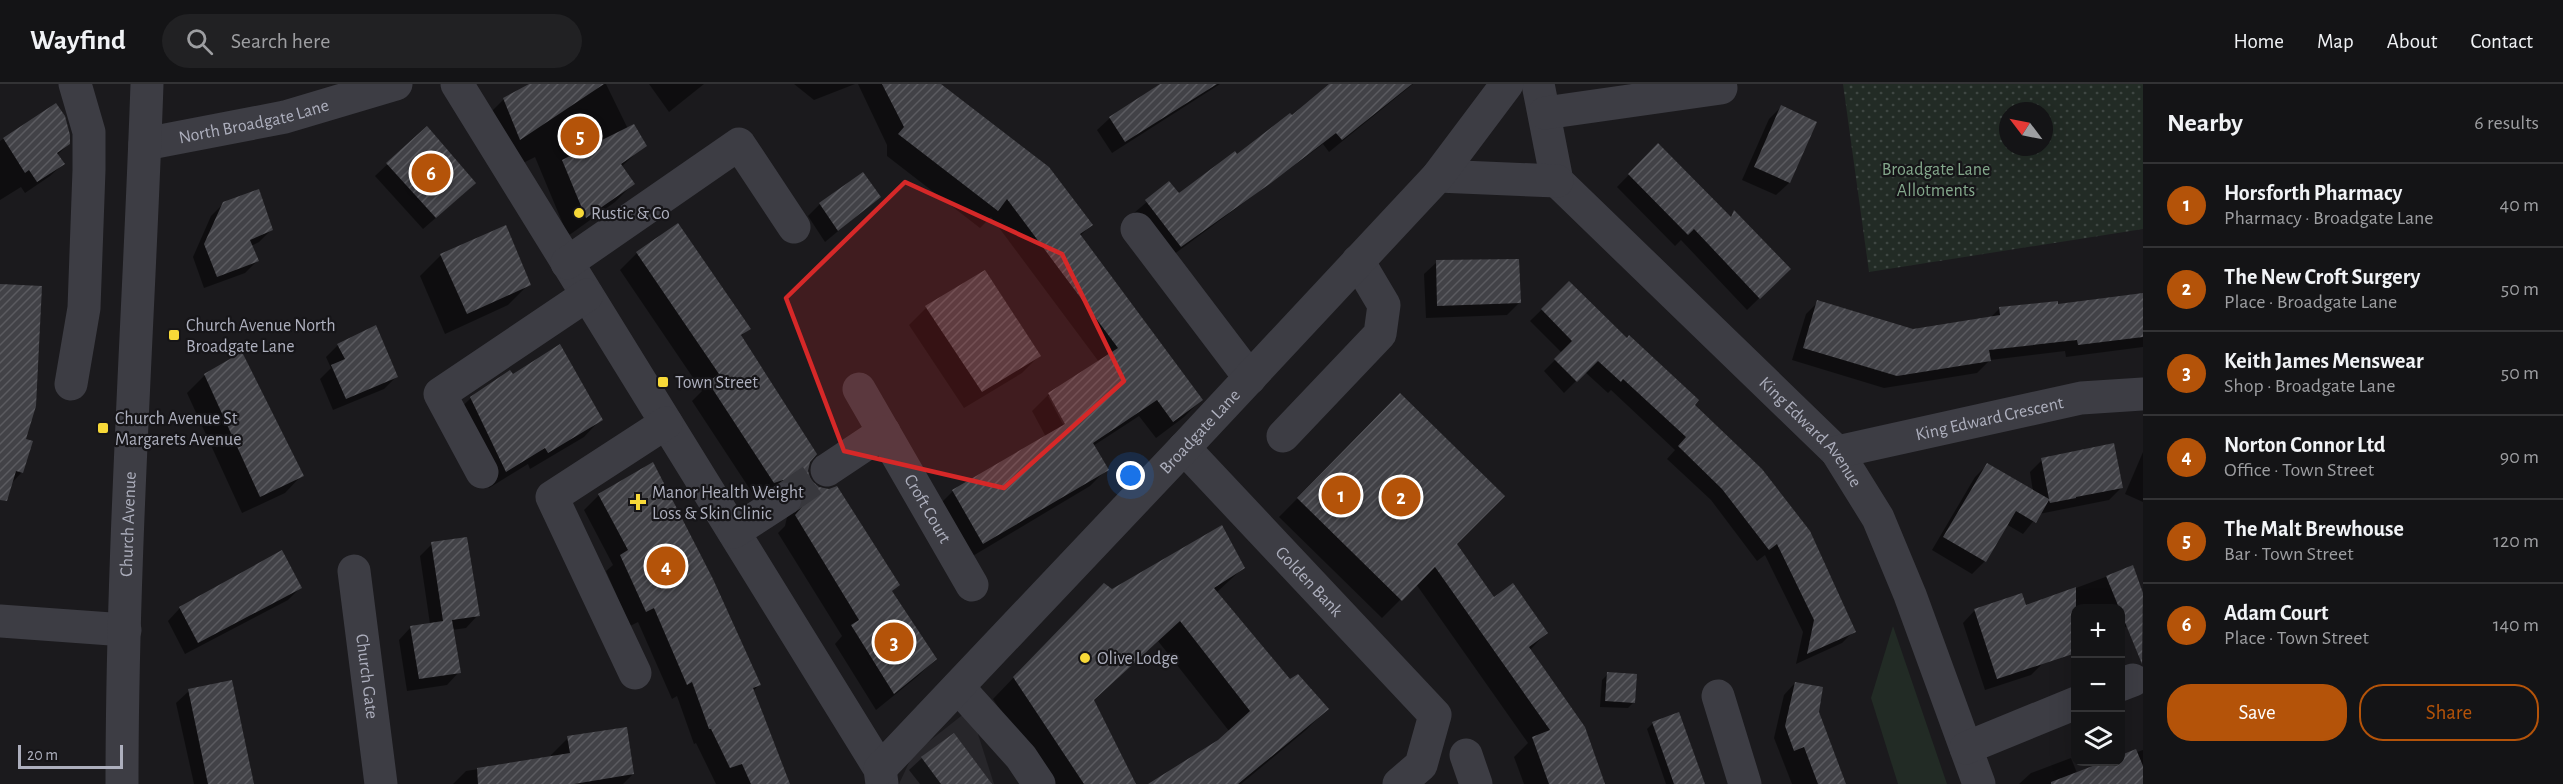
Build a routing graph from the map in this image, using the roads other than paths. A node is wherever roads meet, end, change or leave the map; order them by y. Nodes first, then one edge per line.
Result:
1 (75, 84) edge
2 (147, 84) edge
3 (396, 84) edge
4 (457, 84) edge
5 (1508, 84) edge
6 (1721, 88) dead end
7 (1542, 99) edge
8 (145, 144) junction
9 (1438, 176) junction
10 (1557, 181) junction
11 (794, 227) dead end
12 (1137, 230) dead end
13 (1358, 261) junction
14 (567, 263) junction
15 (587, 295) junction
16 (1250, 378) junction
17 (71, 384) dead end
18 (859, 389) dead end
19 (2143, 394) edge
20 (666, 423) junction
21 (884, 432) junction
22 (1283, 436) dead end
23 (1184, 448) junction
24 (1837, 452) junction
25 (827, 470) tunnel mouth
26 (482, 472) dead end
27 (785, 499) tunnel mouth
28 (734, 532) junction
29 (354, 571) dead end
30 (972, 585) dead end
31 (0, 621) edge
32 (125, 630) junction
33 (635, 673) dead end
34 (958, 687) junction
35 (1718, 696) dead end
36 (2071, 705) edge
37 (1966, 748) junction
38 (881, 777) edge
39 (122, 784) edge
40 (381, 784) edge
41 (1039, 784) edge
42 (1399, 784) edge
43 (1745, 784) edge
44 (1979, 784) edge

1 - 17 street
2 - 8 street, Church Avenue
3 - 8 street, North Broadgate Lane
4 - 14 street
5 - 9 street, Broadgate Lane
6 - 7 street
7 - 10 street
8 - 32 street, Church Avenue
9 - 10 street
9 - 13 street, Broadgate Lane
10 - 24 street, King Edward Avenue
11 - 14 street
12 - 16 street
13 - 16 street, Broadgate Lane
13 - 22 street
14 - 15 street
15 - 20 street
15 - 26 street
16 - 23 street, Broadgate Lane
18 - 21 street, Croft Court
19 - 24 street, King Edward Crescent
20 - 28 street
20 - 33 street
21 - 25 street
21 - 30 street, Croft Court
23 - 34 street, Broadgate Lane
23 - 42 street, Golden Bank
24 - 37 street, King Edward Avenue
27 - 28 street
28 - 38 street
29 - 40 street, Church Gate
31 - 32 street
32 - 39 street, Church Avenue
34 - 38 street, Broadgate Lane
34 - 41 street
35 - 43 street
36 - 37 street
37 - 44 street, King Edward Avenue

